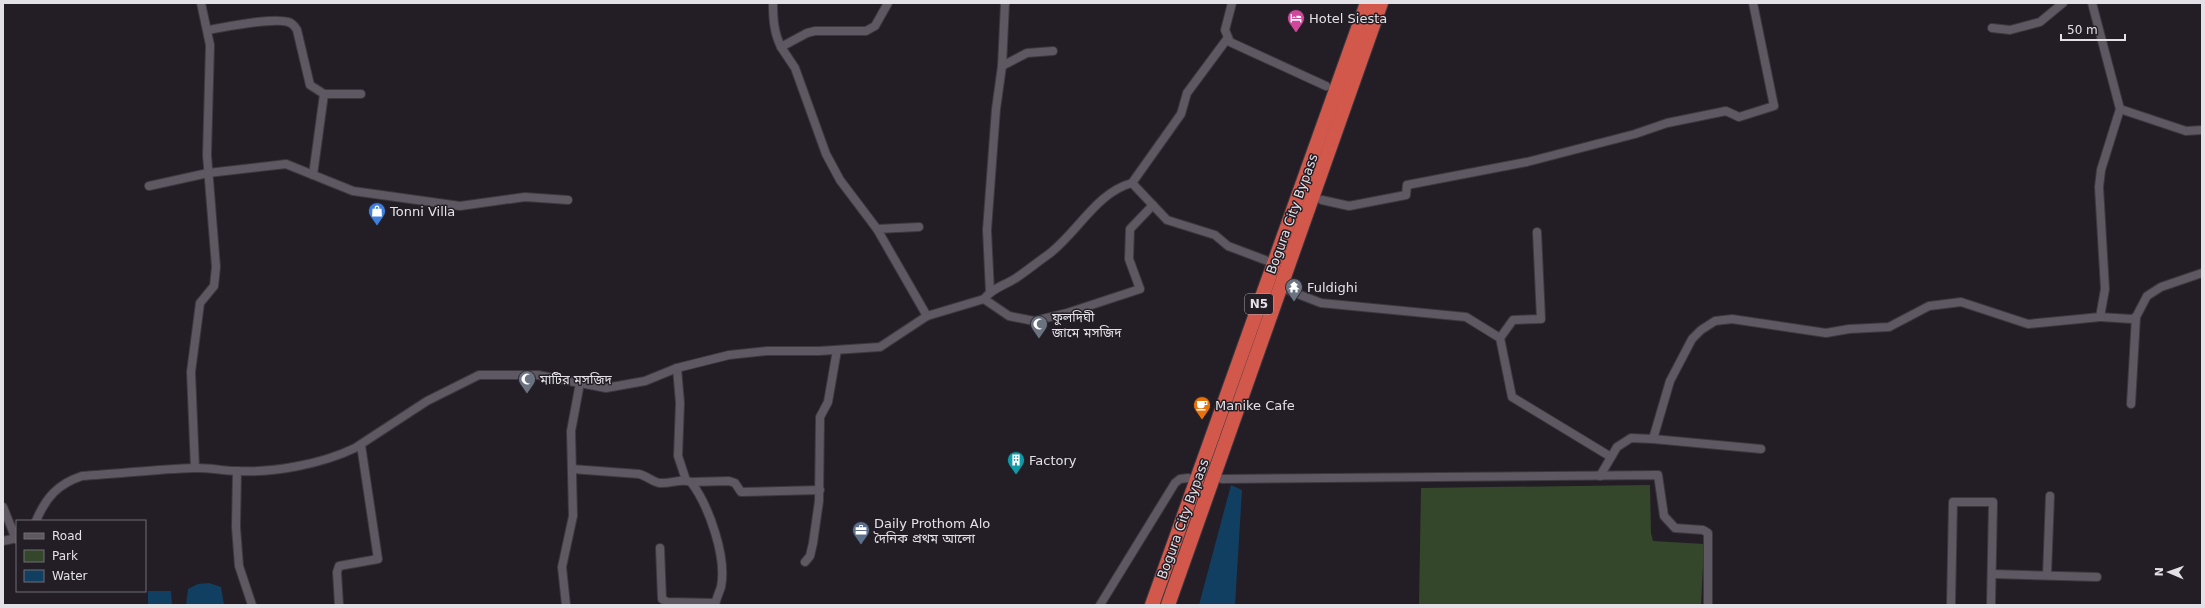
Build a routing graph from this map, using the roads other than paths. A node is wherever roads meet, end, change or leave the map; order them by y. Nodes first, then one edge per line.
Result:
1 (201, 3) edge
2 (774, 3) edge
3 (888, 3) edge
4 (1004, 3) edge
5 (1232, 3) edge
6 (1367, 3) edge
7 (1381, 3) edge
8 (1753, 3) edge
9 (2062, 3) edge
10 (2092, 3) edge
11 (1992, 28) dead end
12 (208, 30) junction
13 (1227, 39) junction
14 (781, 47) junction
15 (1053, 51) dead end
16 (1002, 66) junction
17 (1326, 86) dead end
18 (324, 94) junction
19 (361, 94) dead end
20 (2120, 109) junction
21 (2202, 130) edge
22 (208, 173) junction
23 (313, 175) junction
24 (1132, 183) junction
25 (149, 186) dead end
26 (568, 200) dead end
27 (1322, 200) dead end
28 (1153, 205) junction
29 (919, 228) dead end
30 (877, 229) junction
31 (1537, 232) dead end
32 (1265, 260) dead end
33 (2202, 273) edge
34 (1290, 291) dead end
35 (990, 292) junction
36 (984, 299) junction
37 (926, 316) junction
38 (2100, 317) junction
39 (2136, 317) junction
40 (1500, 338) junction
41 (837, 350) junction
42 (677, 368) junction
43 (580, 383) junction
44 (2131, 404) dead end
45 (1653, 439) junction
46 (361, 445) junction
47 (1761, 449) dead end
48 (1610, 457) junction
49 (195, 468) junction
50 (572, 469) junction
51 (236, 471) junction
52 (1600, 476) junction
53 (1188, 478) dead end
54 (1222, 479) dead end
55 (688, 481) junction
56 (820, 490) junction
57 (2050, 496) dead end
58 (3, 507) edge
59 (36, 520) edge
60 (16, 537) edge
61 (16, 539) edge
62 (3, 541) edge
63 (660, 548) dead end
64 (805, 562) dead end
65 (1992, 574) junction
66 (2047, 575) junction
67 (2097, 576) dead end
68 (715, 604) edge
69 (252, 605) edge
70 (339, 605) edge
71 (566, 605) edge
72 (1100, 605) edge
73 (1152, 605) edge
74 (1168, 605) edge
75 (1708, 605) edge
76 (1951, 605) edge
77 (1992, 605) edge

1 - 12 street
2 - 14 street
3 - 14 street
4 - 16 street
5 - 13 street
6 - 73 highway, Bogura City Bypass / N5
7 - 74 highway, Bogura City Bypass
8 - 27 street
9 - 11 street
10 - 20 street
12 - 18 street
12 - 22 street
13 - 17 street
13 - 24 street
14 - 30 street
15 - 16 street
16 - 35 street
18 - 19 street
18 - 23 street
20 - 21 street
20 - 38 street
22 - 23 street
22 - 25 street
22 - 49 street
23 - 26 street
24 - 28 street
24 - 35 street
28 - 32 street
28 - 36 street
29 - 30 street
30 - 37 street
31 - 40 street
33 - 39 street
34 - 40 street
35 - 36 street
36 - 37 street
37 - 41 street
38 - 39 street
38 - 45 street
39 - 44 street
40 - 48 street
41 - 42 street
41 - 56 street
42 - 43 street
42 - 55 street
43 - 46 street
43 - 50 street
45 - 47 street
45 - 48 street
46 - 51 street
46 - 70 street
48 - 52 street
49 - 51 street
49 - 59 street
50 - 55 street
50 - 71 street
51 - 69 street
52 - 54 street
52 - 75 street
53 - 72 street
55 - 56 street
55 - 68 street
56 - 64 street
57 - 66 street
58 - 60 street
61 - 62 street
63 - 68 street
65 - 66 street
65 - 76 street
65 - 77 street
66 - 67 street

